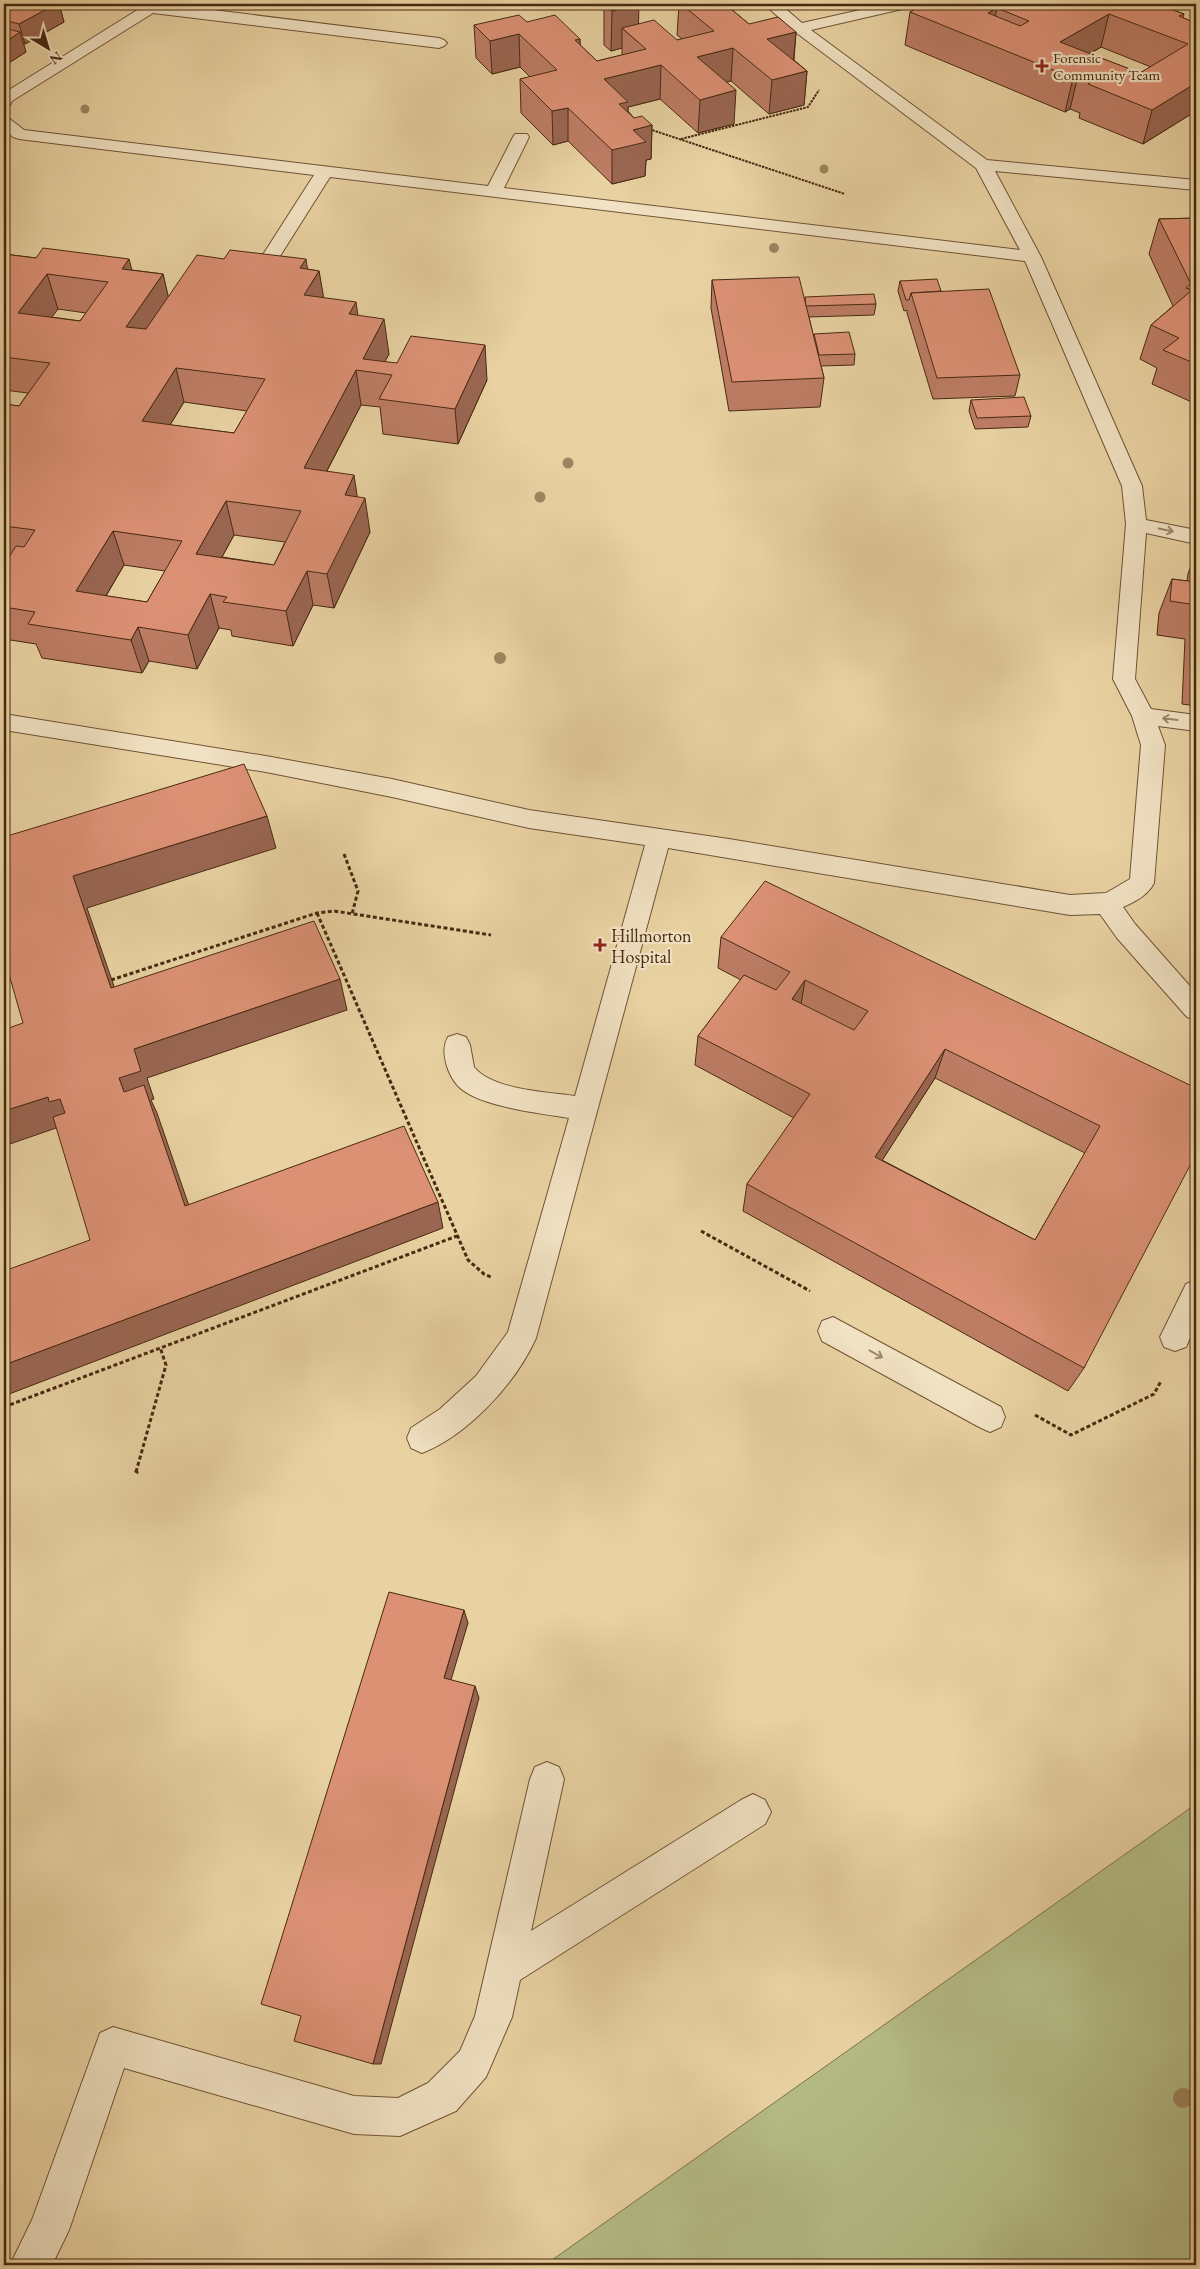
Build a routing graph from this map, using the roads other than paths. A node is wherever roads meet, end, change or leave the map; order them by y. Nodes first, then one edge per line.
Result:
1 (771, 4) edge
2 (906, 4) edge
3 (154, 6) edge
4 (799, 28) junction
5 (439, 43) dead end
6 (4, 102) edge
7 (4, 122) edge
8 (520, 137) dead end
9 (983, 165) junction
10 (325, 171) junction
11 (1194, 183) edge
12 (493, 192) junction
13 (1032, 257) junction
14 (266, 264) edge
15 (1136, 524) junction
16 (1196, 537) edge
17 (1143, 716) junction
18 (4, 722) edge
19 (1196, 723) edge
20 (659, 838) junction
21 (1106, 904) junction
22 (1196, 1010) edge
23 (456, 1045) dead end
24 (585, 1109) junction
25 (1196, 1293) edge
26 (833, 1331) dead end
27 (1175, 1337) dead end
28 (990, 1418) dead end
29 (422, 1438) dead end
30 (548, 1779) dead end
31 (753, 1812) dead end
32 (504, 1969) junction
33 (30, 2265) edge

1 - 4 lane
2 - 4 lane
3 - 5 lane
3 - 6 lane
4 - 9 lane
7 - 10 lane
8 - 12 lane
9 - 11 lane
9 - 13 lane
10 - 12 lane
10 - 14 lane
12 - 13 lane
13 - 15 lane
15 -> 16 lane
15 - 17 lane
19 -> 17 lane
17 - 21 lane
18 - 20 lane
20 - 21 lane
20 - 24 lane
21 - 22 lane
23 - 24 lane
24 - 29 lane
25 - 27 lane
26 -> 28 lane
30 - 32 lane
31 - 32 lane
32 - 33 lane

